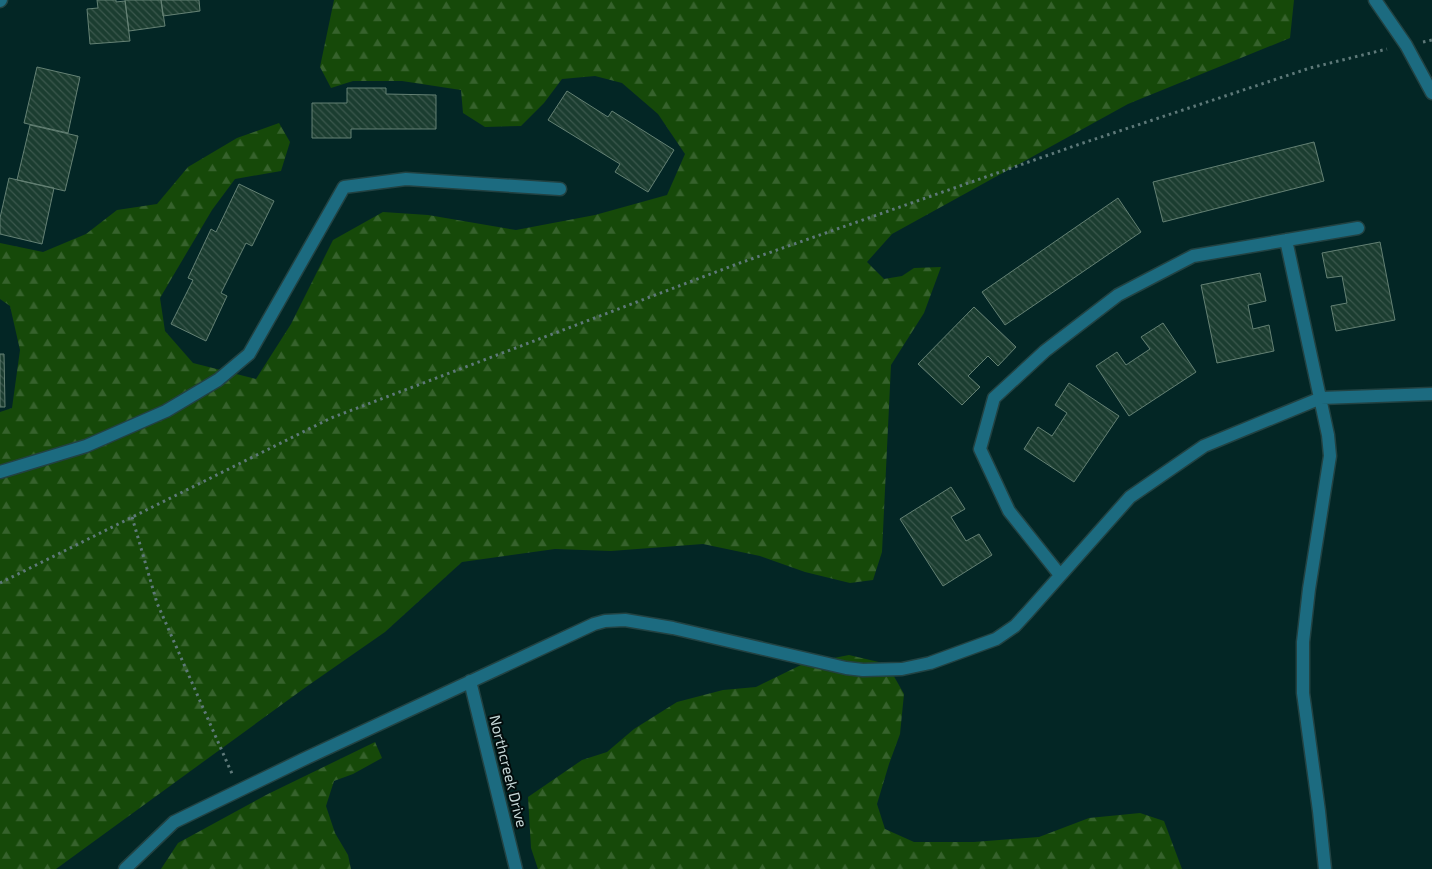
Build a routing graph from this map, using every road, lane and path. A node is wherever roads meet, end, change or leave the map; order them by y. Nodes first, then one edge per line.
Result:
1 (1375, 0) edge
2 (1432, 40) edge
3 (1406, 45) junction
4 (1432, 93) edge
5 (560, 190) dead end
6 (1358, 228) dead end
7 (1286, 240) junction
8 (1432, 394) edge
9 (1320, 398) junction
10 (0, 472) edge
11 (132, 517) junction
12 (1060, 575) junction
13 (0, 583) edge
14 (470, 681) junction
15 (239, 790) junction
16 (124, 869) edge
17 (516, 869) edge
18 (1325, 869) edge

1 - 3 street
2 - 3 path
3 - 4 street
3 - 11 path
5 - 10 street
6 - 7 street
7 - 9 street
7 - 12 street
8 - 9 street
9 - 12 street
9 - 18 street
11 - 13 path
11 - 15 path
12 - 14 street
14 - 15 street
14 - 17 street, Northcreek Drive
15 - 16 street

